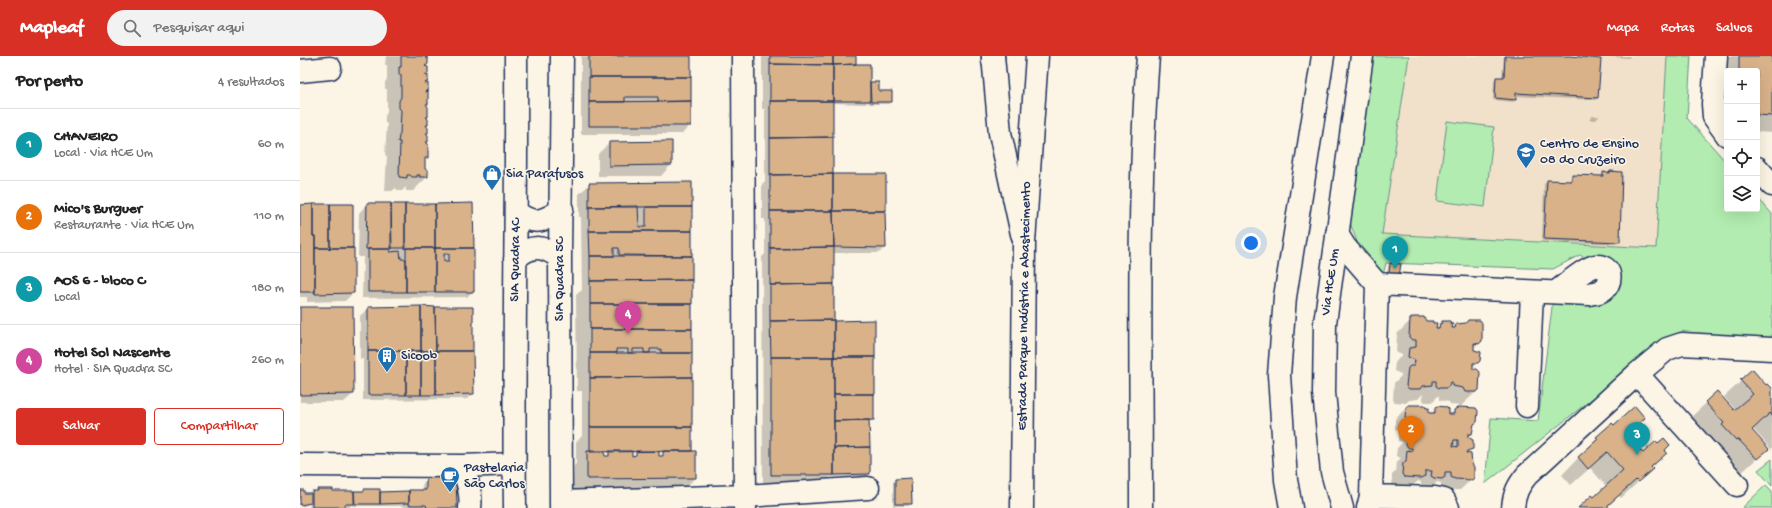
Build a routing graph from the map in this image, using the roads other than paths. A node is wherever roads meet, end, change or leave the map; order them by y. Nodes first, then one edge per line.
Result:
1 (516, 56) edge
2 (562, 56) edge
3 (743, 56) edge
4 (1037, 56) edge
5 (1148, 56) edge
6 (1323, 56) edge
7 (1362, 56) edge
8 (1716, 56) edge
9 (993, 58) edge
10 (330, 68) dead end
11 (300, 71) edge
12 (1724, 131) edge
13 (1760, 171) edge
14 (1772, 185) edge
15 (562, 209) junction
16 (517, 213) junction
17 (1337, 234) junction
18 (1024, 242) junction
19 (560, 258) junction
20 (515, 259) junction
21 (1377, 284) junction
22 (1532, 292) junction
23 (1556, 292) dead end
24 (1772, 349) edge
25 (1637, 374) junction
26 (1527, 406) dead end
27 (514, 464) junction
28 (300, 465) edge
29 (462, 466) junction
30 (1023, 478) junction
31 (1737, 485) dead end
32 (1141, 487) junction
33 (868, 488) dead end
34 (745, 502) edge
35 (1370, 502) edge
36 (560, 505) edge
37 (470, 508) edge
38 (515, 508) edge
39 (1015, 508) edge
40 (1022, 508) edge
41 (1141, 508) edge
42 (1147, 508) edge
43 (1291, 508) edge
44 (1342, 508) edge
45 (1448, 508) edge
46 (1513, 508) edge

1 - 16 main road, SIA Quadra 4C
2 - 15 main road, SIA Quadra 5C
3 - 34 main road
4 - 18 main road, Estrada Parque Indústria e Abastecimento
5 - 32 main road
6 - 43 main road
7 - 17 main road, Via HCE Um
8 - 12 main road
9 - 18 main road
10 - 11 main road
13 - 14 main road
15 - 16 main road
15 - 19 main road, SIA Quadra 5C
16 - 20 main road, SIA Quadra 4C
17 - 21 main road
17 - 44 main road, Via HCE Um
18 - 30 main road, Estrada Parque Indústria e Abastecimento
19 - 20 main road
19 - 36 main road, SIA Quadra 5C
20 - 27 main road, SIA Quadra 4C
21 - 22 main road
21 - 35 main road
22 - 23 main road
22 - 26 main road
24 - 25 main road
25 - 31 main road
25 - 46 main road
27 - 29 main road
27 - 38 main road, SIA Quadra 4C
28 - 29 main road
29 - 37 main road
30 - 39 main road
30 - 40 main road, Estrada Parque Indústria e Abastecimento
32 - 41 main road
32 - 42 main road
33 - 34 main road
34 - 36 main road
35 - 45 main road

